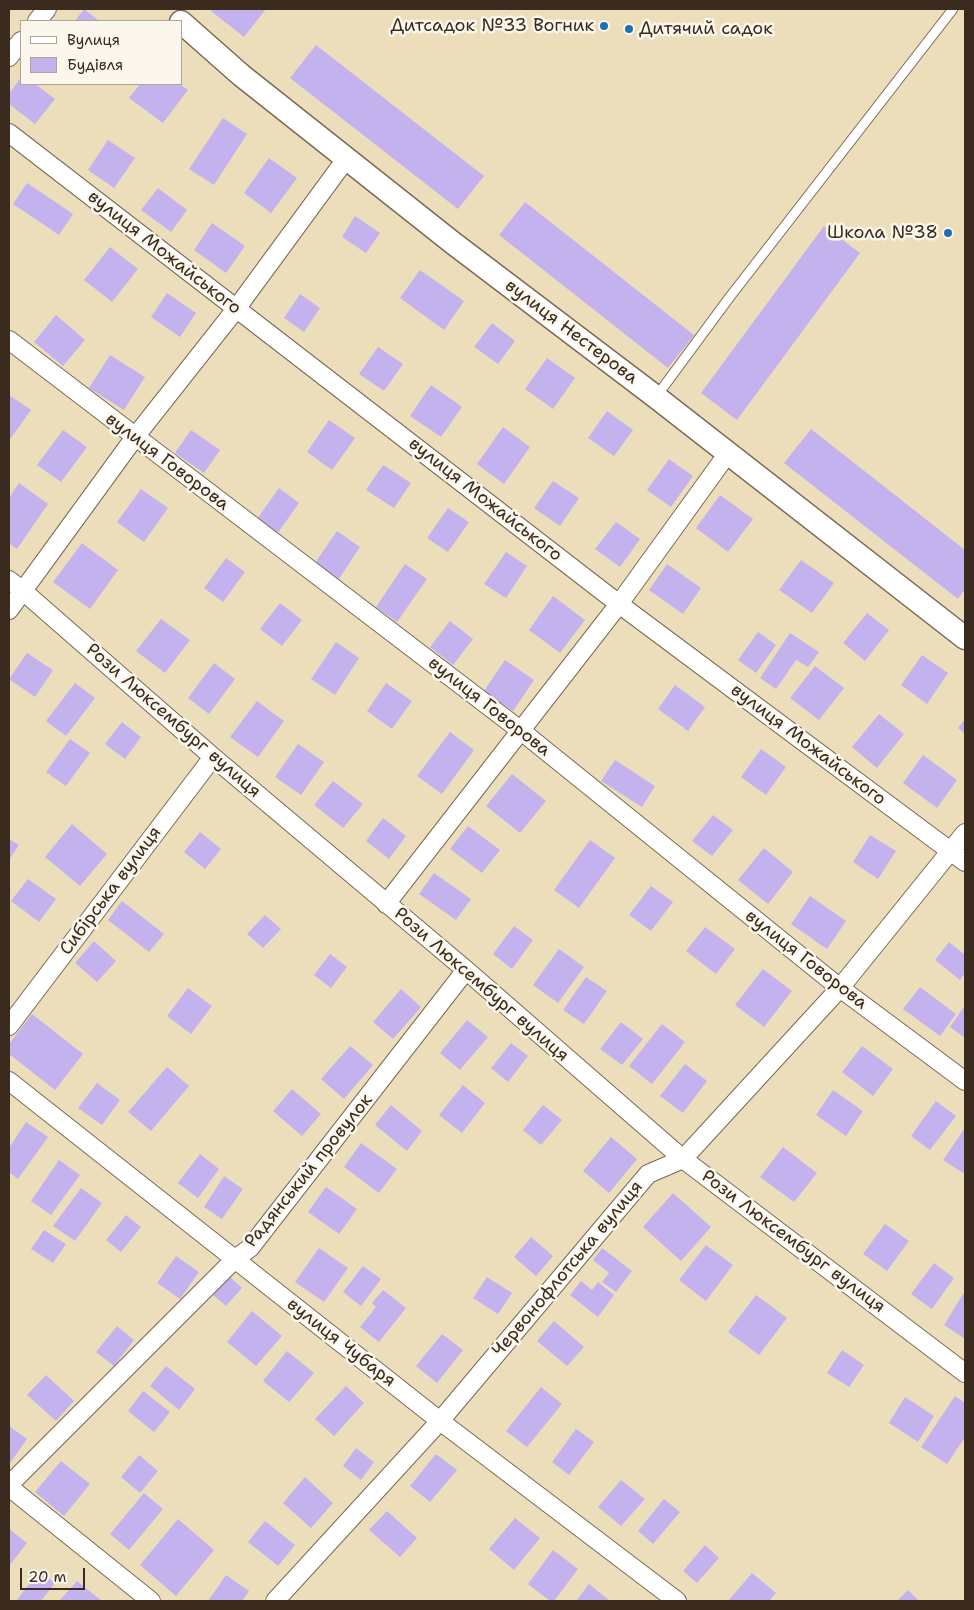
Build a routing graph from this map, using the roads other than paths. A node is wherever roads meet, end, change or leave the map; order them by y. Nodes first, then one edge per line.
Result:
1 (47, 9) edge
2 (166, 9) edge
3 (953, 9) edge
4 (38, 20) edge
5 (179, 20) edge
6 (182, 23) edge
7 (20, 42) edge
8 (9, 57) edge
9 (9, 133) edge
10 (346, 159) junction
11 (236, 309) junction
12 (9, 340) edge
13 (656, 397) junction
14 (135, 437) junction
15 (728, 453) junction
16 (9, 580) edge
17 (23, 591) junction
18 (619, 604) junction
19 (9, 610) edge
20 (965, 638) edge
21 (520, 730) junction
22 (214, 757) junction
23 (965, 833) edge
24 (958, 857) edge
25 (386, 904) junction
26 (466, 970) junction
27 (840, 988) junction
28 (9, 1026) edge
29 (9, 1080) edge
30 (965, 1081) edge
31 (682, 1159) junction
32 (235, 1259) junction
33 (965, 1373) edge
34 (440, 1421) junction
35 (9, 1486) edge
36 (151, 1601) edge
37 (275, 1601) edge
38 (678, 1601) edge

1 - 4 street
2 - 5 street, вулиця Нестерова
3 - 13 lane
6 - 10 street, вулиця Нестерова
7 - 8 street
9 - 11 street, вулиця Можайського
10 - 11 street
10 - 13 street, вулиця Нестерова
11 - 14 street
11 - 18 street, вулиця Можайського
12 - 14 street, вулиця Говорова
13 - 15 street, вулиця Нестерова
14 - 17 street
14 - 21 street, вулиця Говорова
15 - 18 street
15 - 20 street, вулиця Нестерова
16 - 17 street, Рози Люксембург вулиця
17 - 19 street
17 - 22 street, Рози Люксембург вулиця
18 - 21 street
18 - 24 street, вулиця Можайського
21 - 25 street
21 - 27 street, вулиця Говорова
22 - 25 street, Рози Люксембург вулиця
22 - 28 street, Сибірська вулиця
23 - 24 street, Червонофлотська вулиця
24 - 27 street, Червонофлотська вулиця
25 - 26 street, Рози Люксембург вулиця
26 - 31 street, Рози Люксембург вулиця
26 - 32 street, Радянський провулок
27 - 30 street, вулиця Говорова
27 - 31 street, Червонофлотська вулиця
29 - 32 street, вулиця Чубаря
31 - 33 street, Рози Люксембург вулиця
31 - 34 street, Червонофлотська вулиця
32 - 34 street, вулиця Чубаря
32 - 35 street, Радянський провулок
34 - 37 street, Червонофлотська вулиця
34 - 38 street, вулиця Чубаря
35 - 36 street

